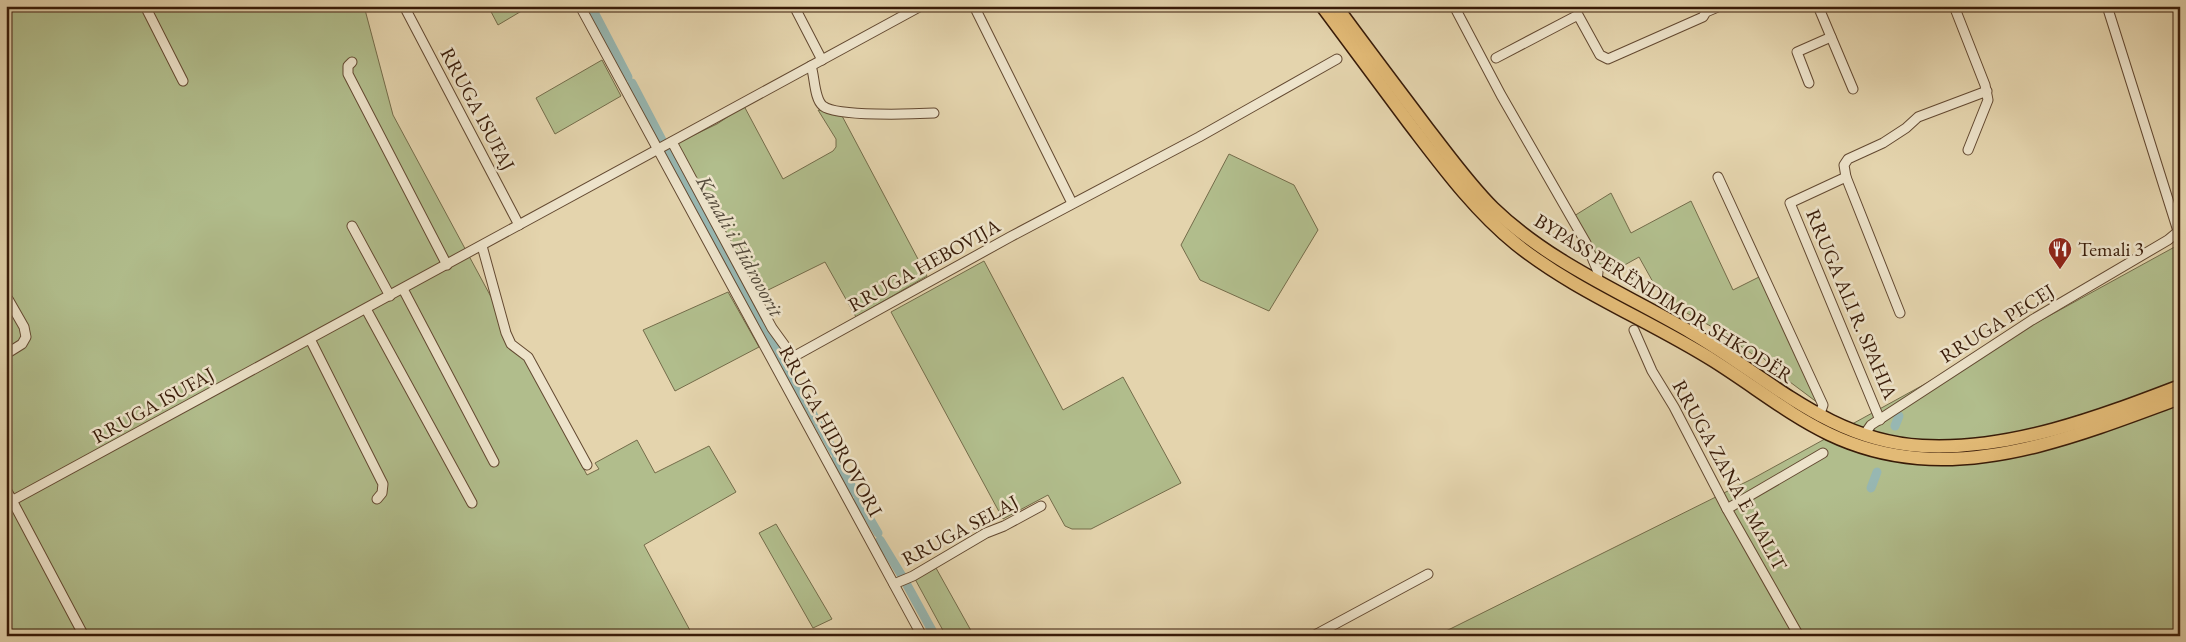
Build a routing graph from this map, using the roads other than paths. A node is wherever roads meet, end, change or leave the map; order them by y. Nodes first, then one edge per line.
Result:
1 (145, 6) edge
2 (580, 6) edge
3 (794, 6) edge
4 (921, 6) edge
5 (974, 6) edge
6 (1322, 6) edge
7 (1336, 6) edge
8 (1454, 6) edge
9 (1720, 6) edge
10 (1818, 6) edge
11 (1954, 6) edge
12 (2107, 6) edge
13 (405, 8) dead end
14 (1831, 37) junction
15 (1496, 58) dead end
16 (1337, 59) dead end
17 (822, 60) junction
18 (352, 62) dead end
19 (812, 66) junction
20 (183, 81) dead end
21 (1809, 83) dead end
22 (1854, 90) dead end
23 (1987, 91) junction
24 (934, 113) dead end
25 (672, 142) junction
26 (658, 150) junction
27 (1968, 150) dead end
28 (1718, 177) dead end
29 (1846, 177) junction
30 (1072, 203) junction
31 (352, 226) dead end
32 (519, 226) junction
33 (2179, 231) edge
34 (482, 246) junction
35 (447, 265) junction
36 (1597, 282) junction
37 (403, 288) junction
38 (390, 296) junction
39 (8, 299) dead end
40 (366, 309) junction
41 (1900, 313) dead end
42 (1634, 330) dead end
43 (310, 340) junction
44 (6, 354) edge
45 (2180, 386) edge
46 (2180, 398) edge
47 (1819, 416) junction
48 (1880, 420) junction
49 (1864, 435) junction
50 (1823, 453) dead end
51 (494, 462) dead end
52 (587, 465) dead end
53 (6, 488) edge
54 (377, 499) dead end
55 (10, 503) edge
56 (472, 503) dead end
57 (1041, 506) dead end
58 (1727, 509) junction
59 (1428, 574) dead end
60 (894, 584) junction
61 (84, 636) edge
62 (922, 636) edge
63 (1312, 636) edge
64 (1799, 636) edge

1 - 20 street
2 - 26 street, RRUGA HIDROVORI
3 - 17 street
4 - 17 street, RRUGA ISUFAJ
5 - 30 street
6 - 46 highway, BYPASS PERËNDIMOR SHKODËR
7 - 36 highway, BYPASS PERËNDIMOR SHKODËR
8 - 36 street
9 - 15 street
10 - 14 street
11 - 23 street
12 - 33 street
13 - 32 street, RRUGA ISUFAJ
14 - 21 street
14 - 22 street
16 - 30 street, RRUGA HEBOVIJA
17 - 19 street, RRUGA ISUFAJ
18 - 35 street
19 - 24 street
19 - 25 street, RRUGA ISUFAJ
23 - 27 street
23 - 29 street
25 - 26 street, RRUGA ISUFAJ
25 - 30 street, RRUGA HEBOVIJA
26 - 32 street, RRUGA ISUFAJ
26 - 60 street, RRUGA HIDROVORI
28 - 47 street
29 - 41 street
29 - 48 street, RRUGA ALI R. SPAHIA
31 - 38 street
32 - 34 street, RRUGA ISUFAJ
33 - 48 street, RRUGA PECEJ
34 - 35 street, RRUGA ISUFAJ
34 - 52 street
35 - 37 street, RRUGA ISUFAJ
36 - 47 highway, BYPASS PERËNDIMOR SHKODËR
37 - 38 street, RRUGA ISUFAJ
37 - 51 street
38 - 40 street, RRUGA ISUFAJ
39 - 44 street
40 - 43 street, RRUGA ISUFAJ
40 - 56 street
42 - 58 street, RRUGA ZANA E MALIT
43 - 54 street
43 - 55 street, RRUGA ISUFAJ
45 - 49 highway, BYPASS PERËNDIMOR SHKODËR
47 - 49 highway, BYPASS PERËNDIMOR SHKODËR
48 - 49 street, RRUGA PECEJ
50 - 58 street
53 - 55 street
55 - 61 street
57 - 60 street, RRUGA SELAJ
58 - 64 street, RRUGA ZANA E MALIT
59 - 63 street
60 - 62 street, RRUGA HIDROVORI

